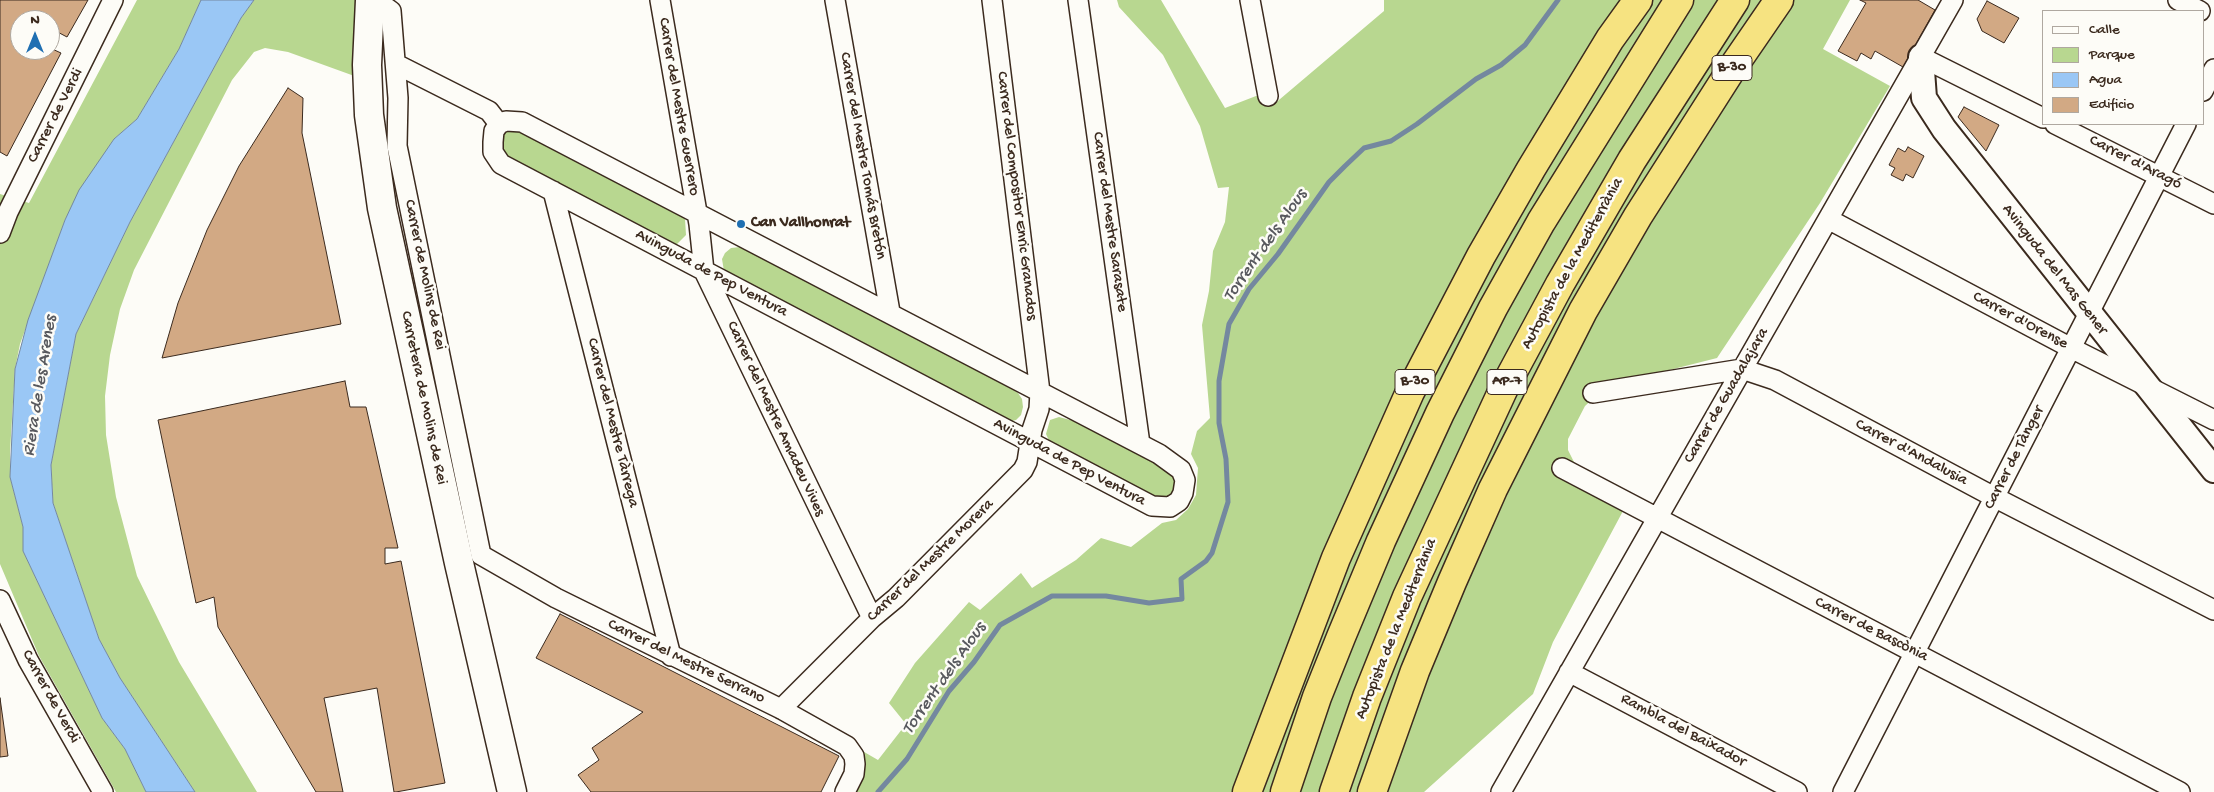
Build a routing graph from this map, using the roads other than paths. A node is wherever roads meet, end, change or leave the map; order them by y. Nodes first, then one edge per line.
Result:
1 (113, 0) edge
2 (370, 0) edge
3 (376, 0) edge
4 (660, 0) edge
5 (835, 0) edge
6 (992, 0) edge
7 (1078, 0) edge
8 (1250, 0) edge
9 (1630, 0) edge
10 (1638, 0) edge
11 (1679, 0) edge
12 (1735, 0) edge
13 (1779, 0) edge
14 (1794, 0) edge
15 (1953, 0) edge
16 (2178, 0) edge
17 (2197, 10) edge
18 (1610, 39) junction
19 (1921, 57) junction
20 (396, 64) junction
21 (2214, 69) edge
22 (2204, 89) edge
23 (1268, 96) dead end
24 (2042, 118) edge
25 (498, 124) junction
26 (2057, 125) edge
27 (2185, 125) edge
28 (1689, 138) junction
29 (2160, 175) junction
30 (553, 191) junction
31 (7, 197) edge
32 (2214, 204) edge
33 (697, 214) junction
34 (1828, 219) junction
35 (0, 232) edge
36 (704, 271) junction
37 (890, 312) junction
38 (2088, 314) junction
39 (2071, 348) junction
40 (1742, 369) junction
41 (2147, 386) junction
42 (1040, 392) junction
43 (1593, 393) dead end
44 (2214, 420) edge
45 (1030, 442) junction
46 (1140, 444) junction
47 (1562, 468) dead end
48 (2214, 470) edge
49 (1994, 497) junction
50 (1656, 519) junction
51 (481, 555) joint
52 (0, 600) edge
53 (2214, 610) edge
54 (872, 618) junction
55 (1915, 652) junction
56 (671, 656) junction
57 (1569, 672) junction
58 (781, 709) junction
59 (103, 792) edge
60 (512, 792) edge
61 (845, 792) edge
62 (1247, 792) edge
63 (1285, 792) edge
64 (1334, 792) edge
65 (1372, 792) edge
66 (1501, 792) edge
67 (1797, 792) edge
68 (1843, 792) edge
69 (2180, 792) edge

1 - 31 street, Carrer de Verdi
2 - 60 main road, Carretera de Molins de Rei
3 - 20 street, Carrer de Molins de Rei
4 - 33 street, Carrer del Mestre Guerrero
5 - 37 street, Carrer del Mestre Tomás Bretón
6 - 42 street, Carrer del Compositor Enric Granados
7 - 46 street, Carrer del Mestre Sarasate
8 - 23 street
9 - 18 highway
10 - 18 highway, B-30
11 - 63 highway, AP-7
12 - 64 highway, Autopista de la Mediterrània / AP-7
13 - 28 highway, B-30
14 - 28 highway
15 - 19 street, Carrer de Guadalajara
16 - 17 street
18 - 62 highway, B-30
19 - 24 street
19 - 34 street, Carrer de Guadalajara
19 - 38 street, Avinguda del Mas Gener
20 - 25 street
20 - 51 street, Carrer de Molins de Rei
21 - 22 street
25 - 30 street, Avinguda de Pep Ventura
25 - 33 street, Avinguda de Pep Ventura
26 - 29 street, Carrer d'Aragó
27 - 29 street, Carrer de Tànger
28 - 65 highway, B-30
29 - 32 street, Carrer d'Aragó
29 - 38 street, Carrer de Tànger
30 - 36 street, Avinguda de Pep Ventura
30 - 56 street, Carrer del Mestre Tàrrega
31 - 35 street, Carrer de Verdi
33 - 36 street, Carrer del Mestre Amadeu Vives
33 - 37 street, Avinguda de Pep Ventura
34 - 39 street, Carrer d'Orense
34 - 40 street, Carrer de Guadalajara
36 - 45 street, Avinguda de Pep Ventura
36 - 54 street, Carrer del Mestre Amadeu Vives
37 - 42 street, Avinguda de Pep Ventura
38 - 39 street, Carrer de Tànger
38 - 41 street, Avinguda del Mas Gener
39 - 41 street, Carrer d'Orense
39 - 49 street, Carrer de Tànger
40 - 43 street, Carrer d'Andalusia
40 - 49 street, Carrer d'Andalusia
40 - 50 street, Carrer de Guadalajara
41 - 44 street, Carrer d'Orense
41 - 48 street, Avinguda del Mas Gener
42 - 45 street, Carrer del Mestre Morera
42 - 46 street, Avinguda de Pep Ventura
45 - 46 street, Avinguda de Pep Ventura
45 - 54 street, Carrer del Mestre Morera
47 - 50 street, Carrer de Bascònia
49 - 53 street, Carrer d'Andalusia
49 - 55 street, Carrer de Tànger
50 - 55 street, Carrer de Bascònia
50 - 57 street, Carrer de Guadalajara
51 - 56 street, Carrer del Mestre Serrano
52 - 59 street, Carrer de Verdi
54 - 58 street, Carrer del Mestre Morera
55 - 68 street, Carrer de Tànger
55 - 69 street, Carrer de Bascònia
56 - 58 street, Carrer del Mestre Serrano
57 - 66 street, Carrer de Guadalajara
57 - 67 street, Rambla del Baixador
58 - 61 street, Carrer del Mestre Serrano

